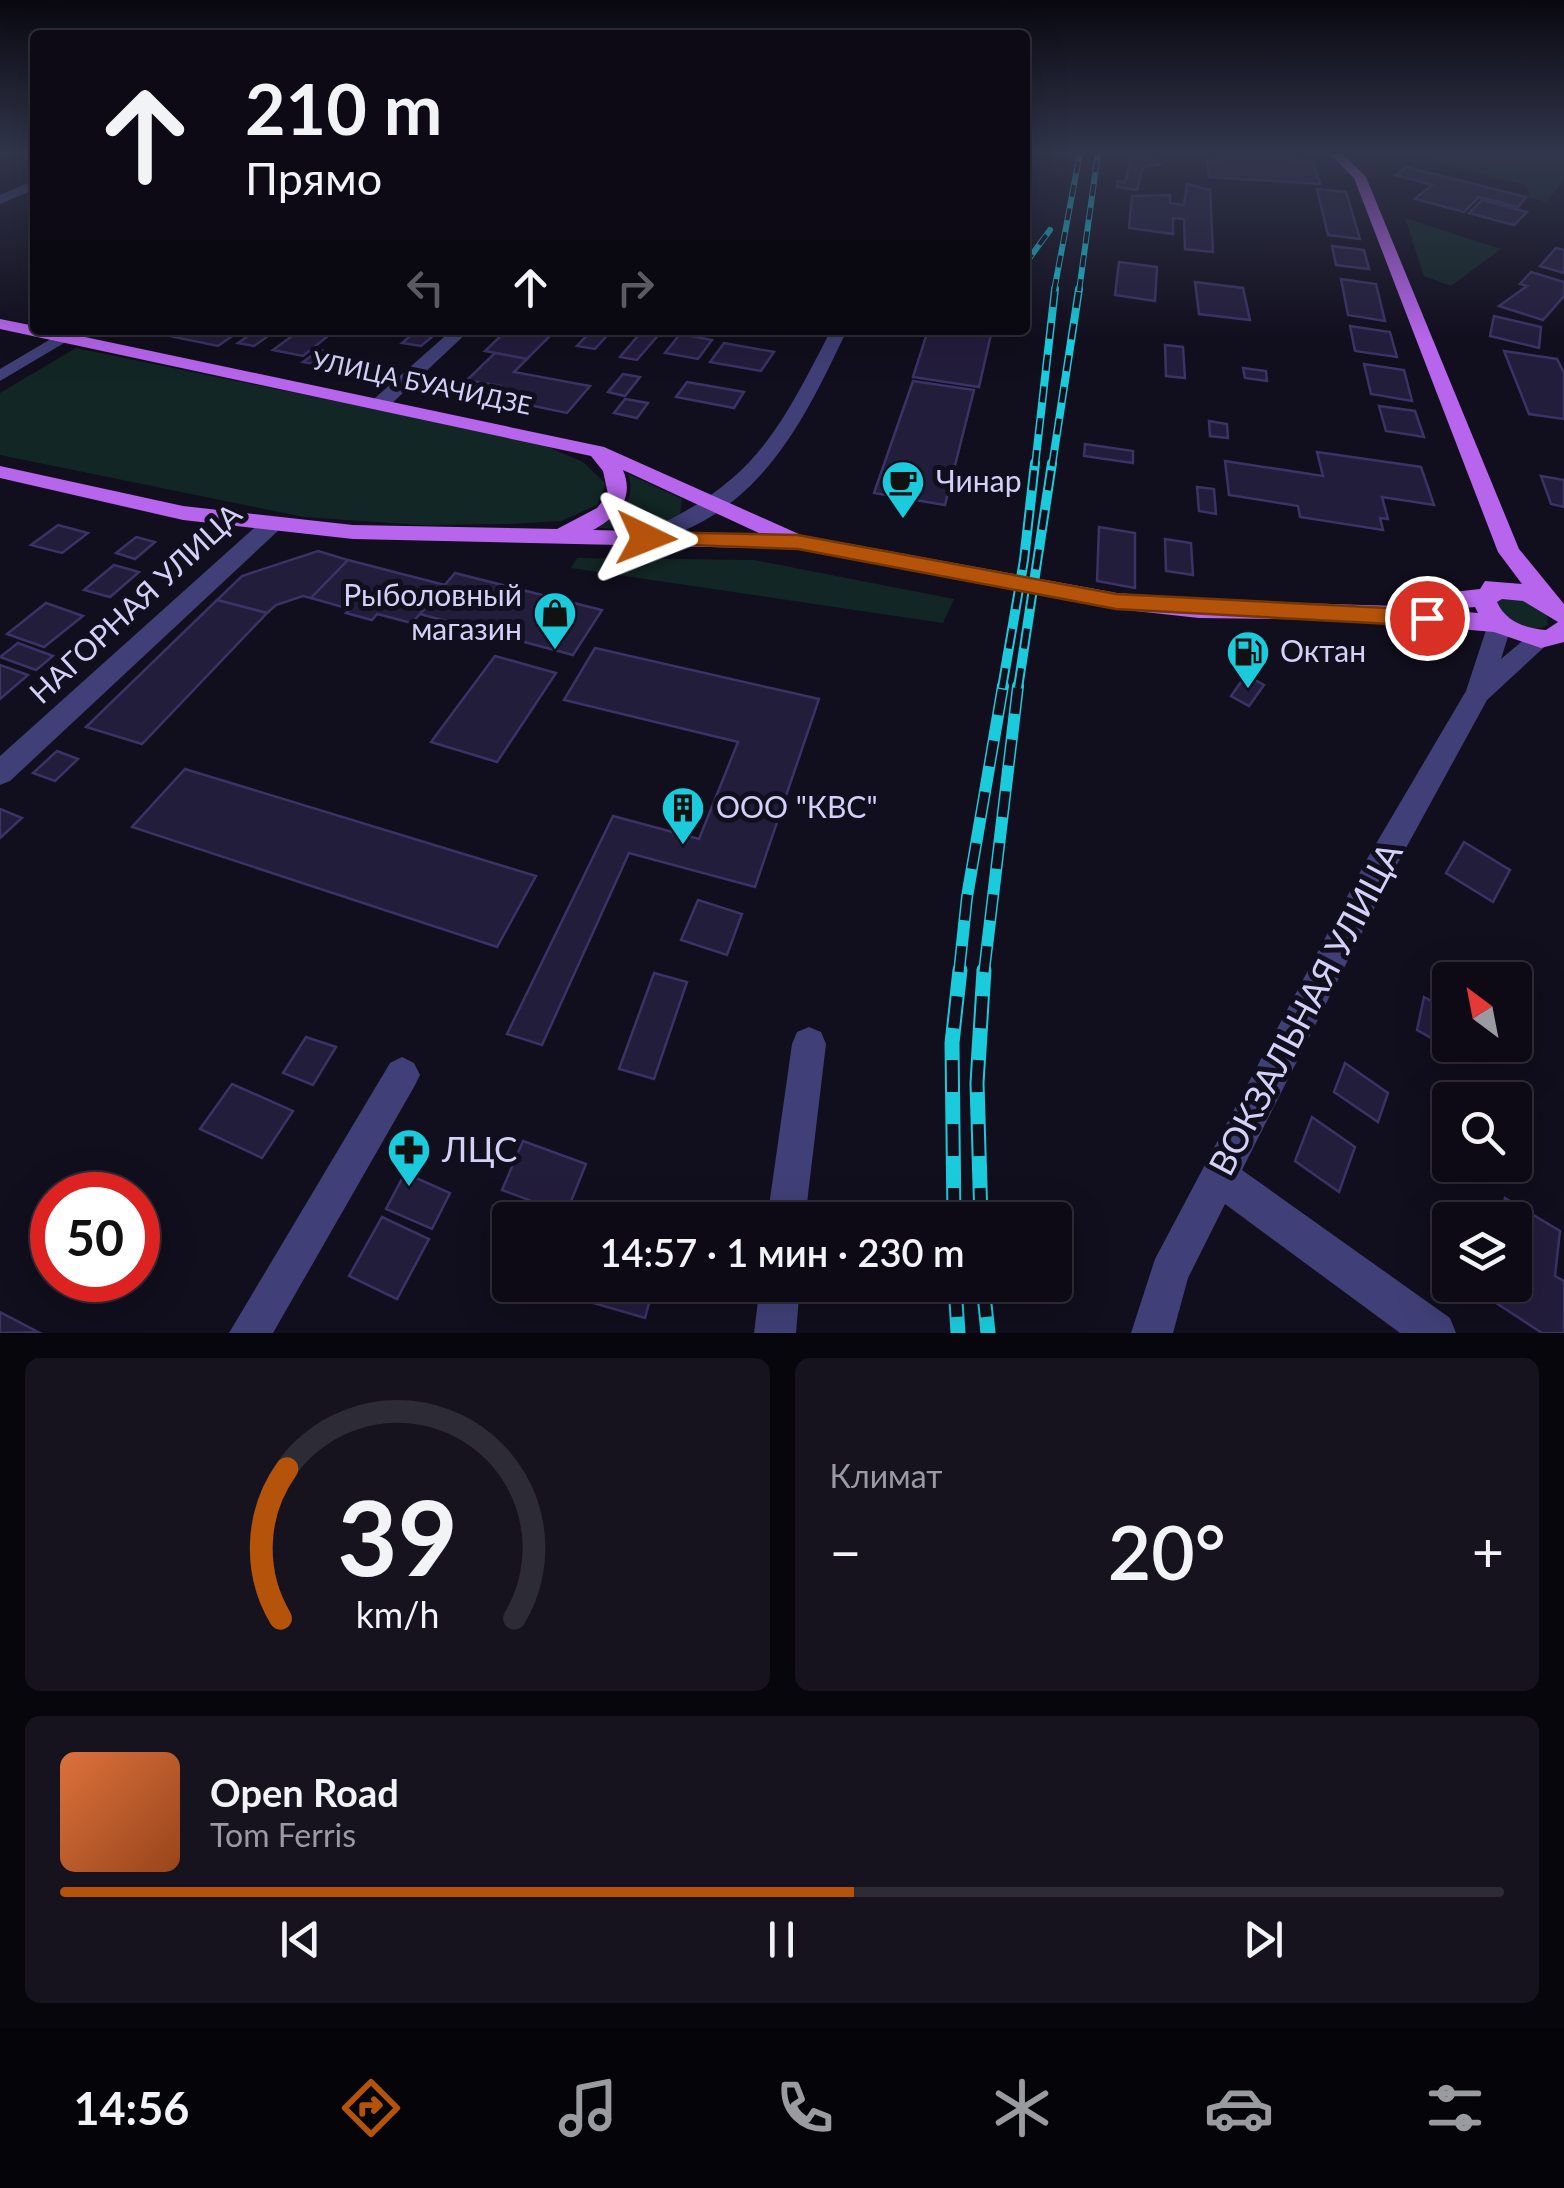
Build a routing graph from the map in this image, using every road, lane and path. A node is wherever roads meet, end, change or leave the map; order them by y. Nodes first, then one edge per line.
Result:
1 (1375, 215) edge
2 (0, 324) edge
3 (30, 328) edge
4 (69, 335) edge
5 (81, 335) edge
6 (456, 335) edge
7 (836, 335) edge
8 (0, 376) edge
9 (382, 402) junction
10 (597, 450) junction
11 (0, 472) edge
12 (716, 504) junction
13 (272, 524) junction
14 (556, 537) junction
15 (646, 538) junction
16 (798, 542) junction
17 (1510, 552) junction
18 (1486, 596) junction
19 (1354, 612) junction
20 (1500, 624) junction
21 (1559, 627) edge
22 (1478, 694) junction
23 (0, 774) edge
24 (809, 1044) dead end
25 (402, 1075) dead end
26 (1219, 1176) junction
27 (788, 1202) edge
28 (778, 1302) edge
29 (250, 1333) edge
30 (775, 1333) edge
31 (1152, 1333) edge
32 (1435, 1333) edge

1 - 17 main road
2 - 3 main road, УЛИЦА БУАЧИДЗЕ
4 - 8 street
5 - 9 main road, УЛИЦА БУАЧИДЗЕ
6 - 9 street
7 - 12 street
9 - 10 main road, УЛИЦА БУАЧИДЗЕ
10 - 12 main road, УЛИЦА БУАЧИДЗЕ
10 - 14 main road, УЛИЦА БУАЧИДЗЕ
11 - 13 main road, УЛИЦА БУАЧИДЗЕ
12 - 15 street
12 - 16 main road, УЛИЦА БУАЧИДЗЕ
13 - 14 main road, УЛИЦА БУАЧИДЗЕ
13 - 23 street, НАГОРНАЯ УЛИЦА
14 - 15 main road, УЛИЦА БУАЧИДЗЕ
15 - 16 main road, УЛИЦА БУАЧИДЗЕ
16 - 19 main road, УЛИЦА БУАЧИДЗЕ
17 - 18 main road
17 - 21 main road
18 - 19 main road
18 - 20 main road
18 - 21 main road
19 - 20 main road
20 - 21 main road
20 - 22 street, ВОКЗАЛЬНАЯ УЛИЦА
21 - 22 street, ВОКЗАЛЬНАЯ УЛИЦА
22 - 26 street, ВОКЗАЛЬНАЯ УЛИЦА
24 - 27 street
25 - 29 street
26 - 31 street, ВОКЗАЛЬНАЯ УЛИЦА
26 - 32 street
28 - 30 street

